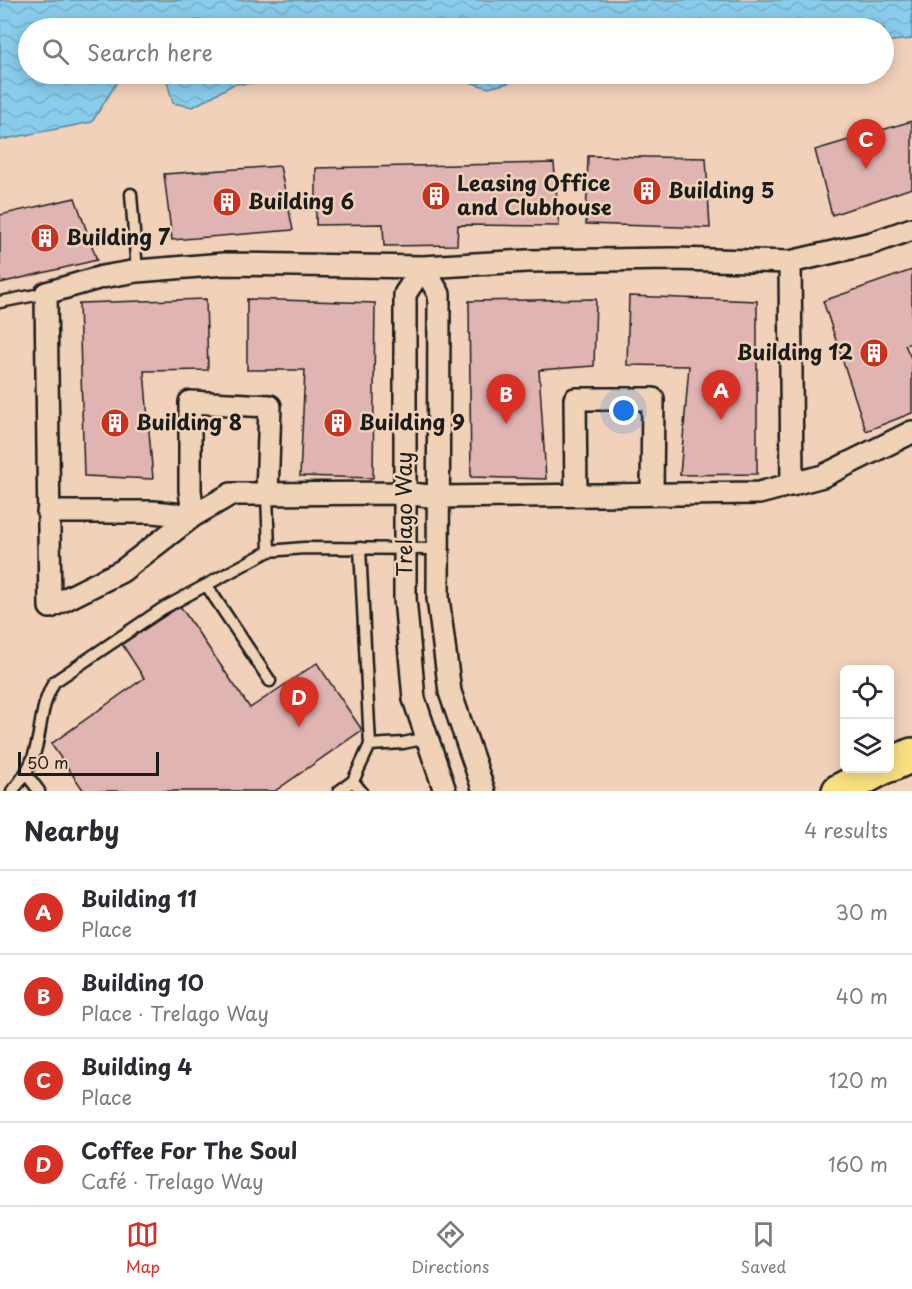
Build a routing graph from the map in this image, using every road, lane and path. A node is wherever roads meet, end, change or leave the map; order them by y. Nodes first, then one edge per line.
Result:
1 (131, 194) dead end
2 (912, 229) edge
3 (790, 262) junction
4 (423, 267) junction
5 (137, 271) junction
6 (46, 293) junction
7 (0, 302) edge
8 (912, 432) edge
9 (792, 485) junction
10 (404, 493) junction
11 (267, 494) junction
12 (652, 494) junction
13 (576, 495) junction
14 (438, 497) junction
15 (48, 512) junction
16 (193, 516) junction
17 (360, 548) junction
18 (404, 548) junction
19 (438, 549) junction
20 (268, 551) junction
21 (207, 586) junction
22 (270, 681) dead end
23 (427, 738) junction
24 (370, 745) junction
25 (912, 754) edge
26 (894, 763) edge
27 (873, 773) edge
28 (27, 775) junction
29 (353, 781) junction
30 (12, 791) edge
31 (39, 791) edge
32 (339, 791) edge
33 (360, 791) edge
34 (445, 791) edge
35 (484, 791) edge
36 (839, 791) edge

1 - 5 lane
2 - 3 street
3 - 4 street
3 - 9 street
4 - 5 street
4 - 10 street, Trelago Way
4 - 14 street, Trelago Way
5 - 6 street
6 - 7 lane
6 - 15 street
8 - 9 street
9 - 12 street
10 - 11 street
10 - 14 street
10 - 18 street, Trelago Way
11 - 16 street
11 - 16 street
11 - 20 lane
12 - 13 street
12 - 13 street
13 - 14 street
14 - 19 street, Trelago Way
15 - 16 street
15 - 16 street
17 - 18 lane
17 - 20 lane
17 - 24 lane
18 - 19 lane
18 - 23 street, Trelago Way
19 - 35 street, Trelago Way
20 - 21 lane
21 - 22 lane
21 - 28 lane
23 - 24 lane
23 - 34 street, Trelago Way
24 - 29 lane
25 - 26 main road
27 - 36 main road
28 - 30 lane
28 - 31 lane
29 - 32 lane
29 - 33 lane

